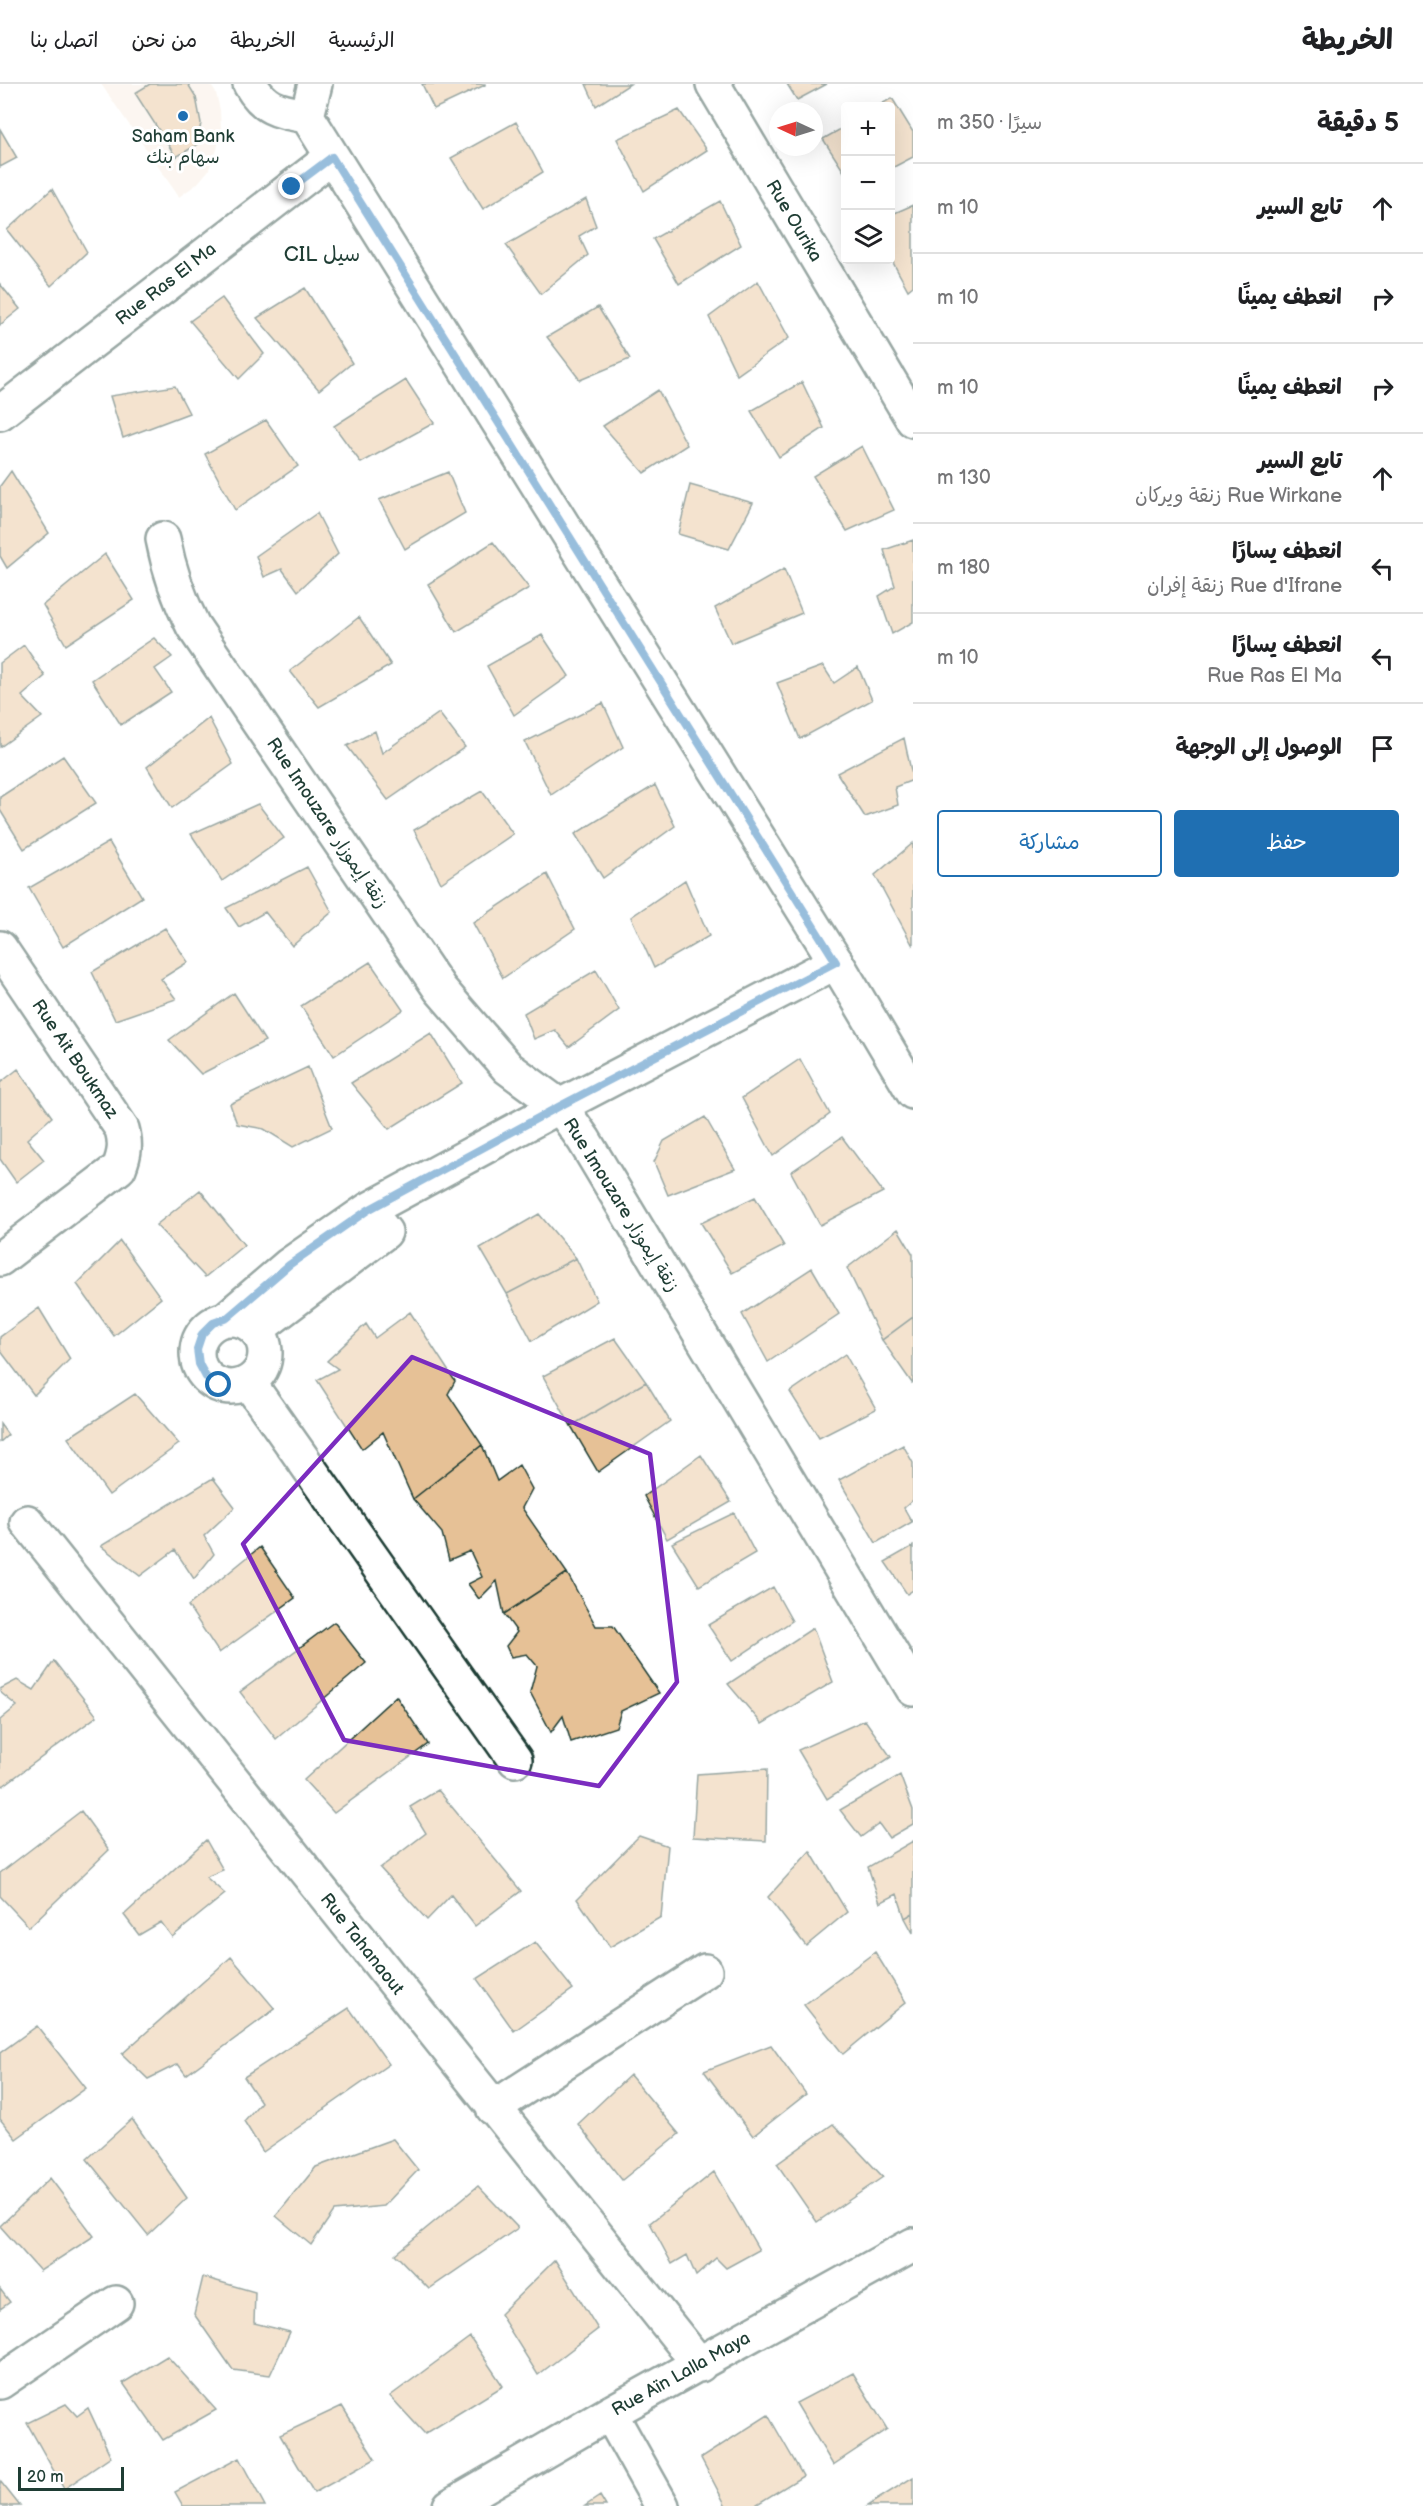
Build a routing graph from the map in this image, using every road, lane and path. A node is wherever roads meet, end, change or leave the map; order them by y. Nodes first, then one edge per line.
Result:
1 (250, 84) edge
2 (315, 84) edge
3 (713, 84) edge
4 (307, 116) junction
5 (332, 157) junction
6 (0, 413) edge
7 (913, 420) edge
8 (163, 539) dead end
9 (0, 948) edge
10 (836, 962) junction
11 (913, 1092) edge
12 (560, 1106) junction
13 (376, 1221) junction
14 (0, 1259) edge
15 (289, 1265) junction
16 (307, 1293) junction
17 (242, 1324) junction
18 (249, 1383) junction
19 (27, 1522) dead end
20 (913, 1689) edge
21 (515, 1760) dead end
22 (705, 1971) dead end
23 (493, 2108) junction
24 (913, 2245) edge
25 (116, 2303) dead end
26 (700, 2365) junction
27 (0, 2382) edge
28 (610, 2414) junction
29 (450, 2506) edge
30 (662, 2506) edge

1 - 4 street
2 - 4 street
3 - 7 street, Rue Ourika
4 - 5 street
5 - 6 street, Rue Ras El Ma
5 - 10 street
8 - 12 street, Rue Imouzare زنقة إيموزار
9 - 14 street, Rue Ait Boukmaz
10 - 11 street
10 - 12 street
12 - 13 street
12 - 20 street, Rue Imouzare زنقة إيموزار
13 - 15 street
13 - 16 street
15 - 16 street
15 - 17 street
16 - 17 street
17 - 18 street
17 - 18 street
18 - 21 street
19 - 23 street, Rue Tahanaout
22 - 23 street
23 - 26 street, Rue Tahanaout
24 - 26 street, Rue Aïn Lalla Maya
25 - 27 street
26 - 28 street, Rue Aïn Lalla Maya
28 - 29 street, Rue Aïn Lalla Maya
28 - 30 street

